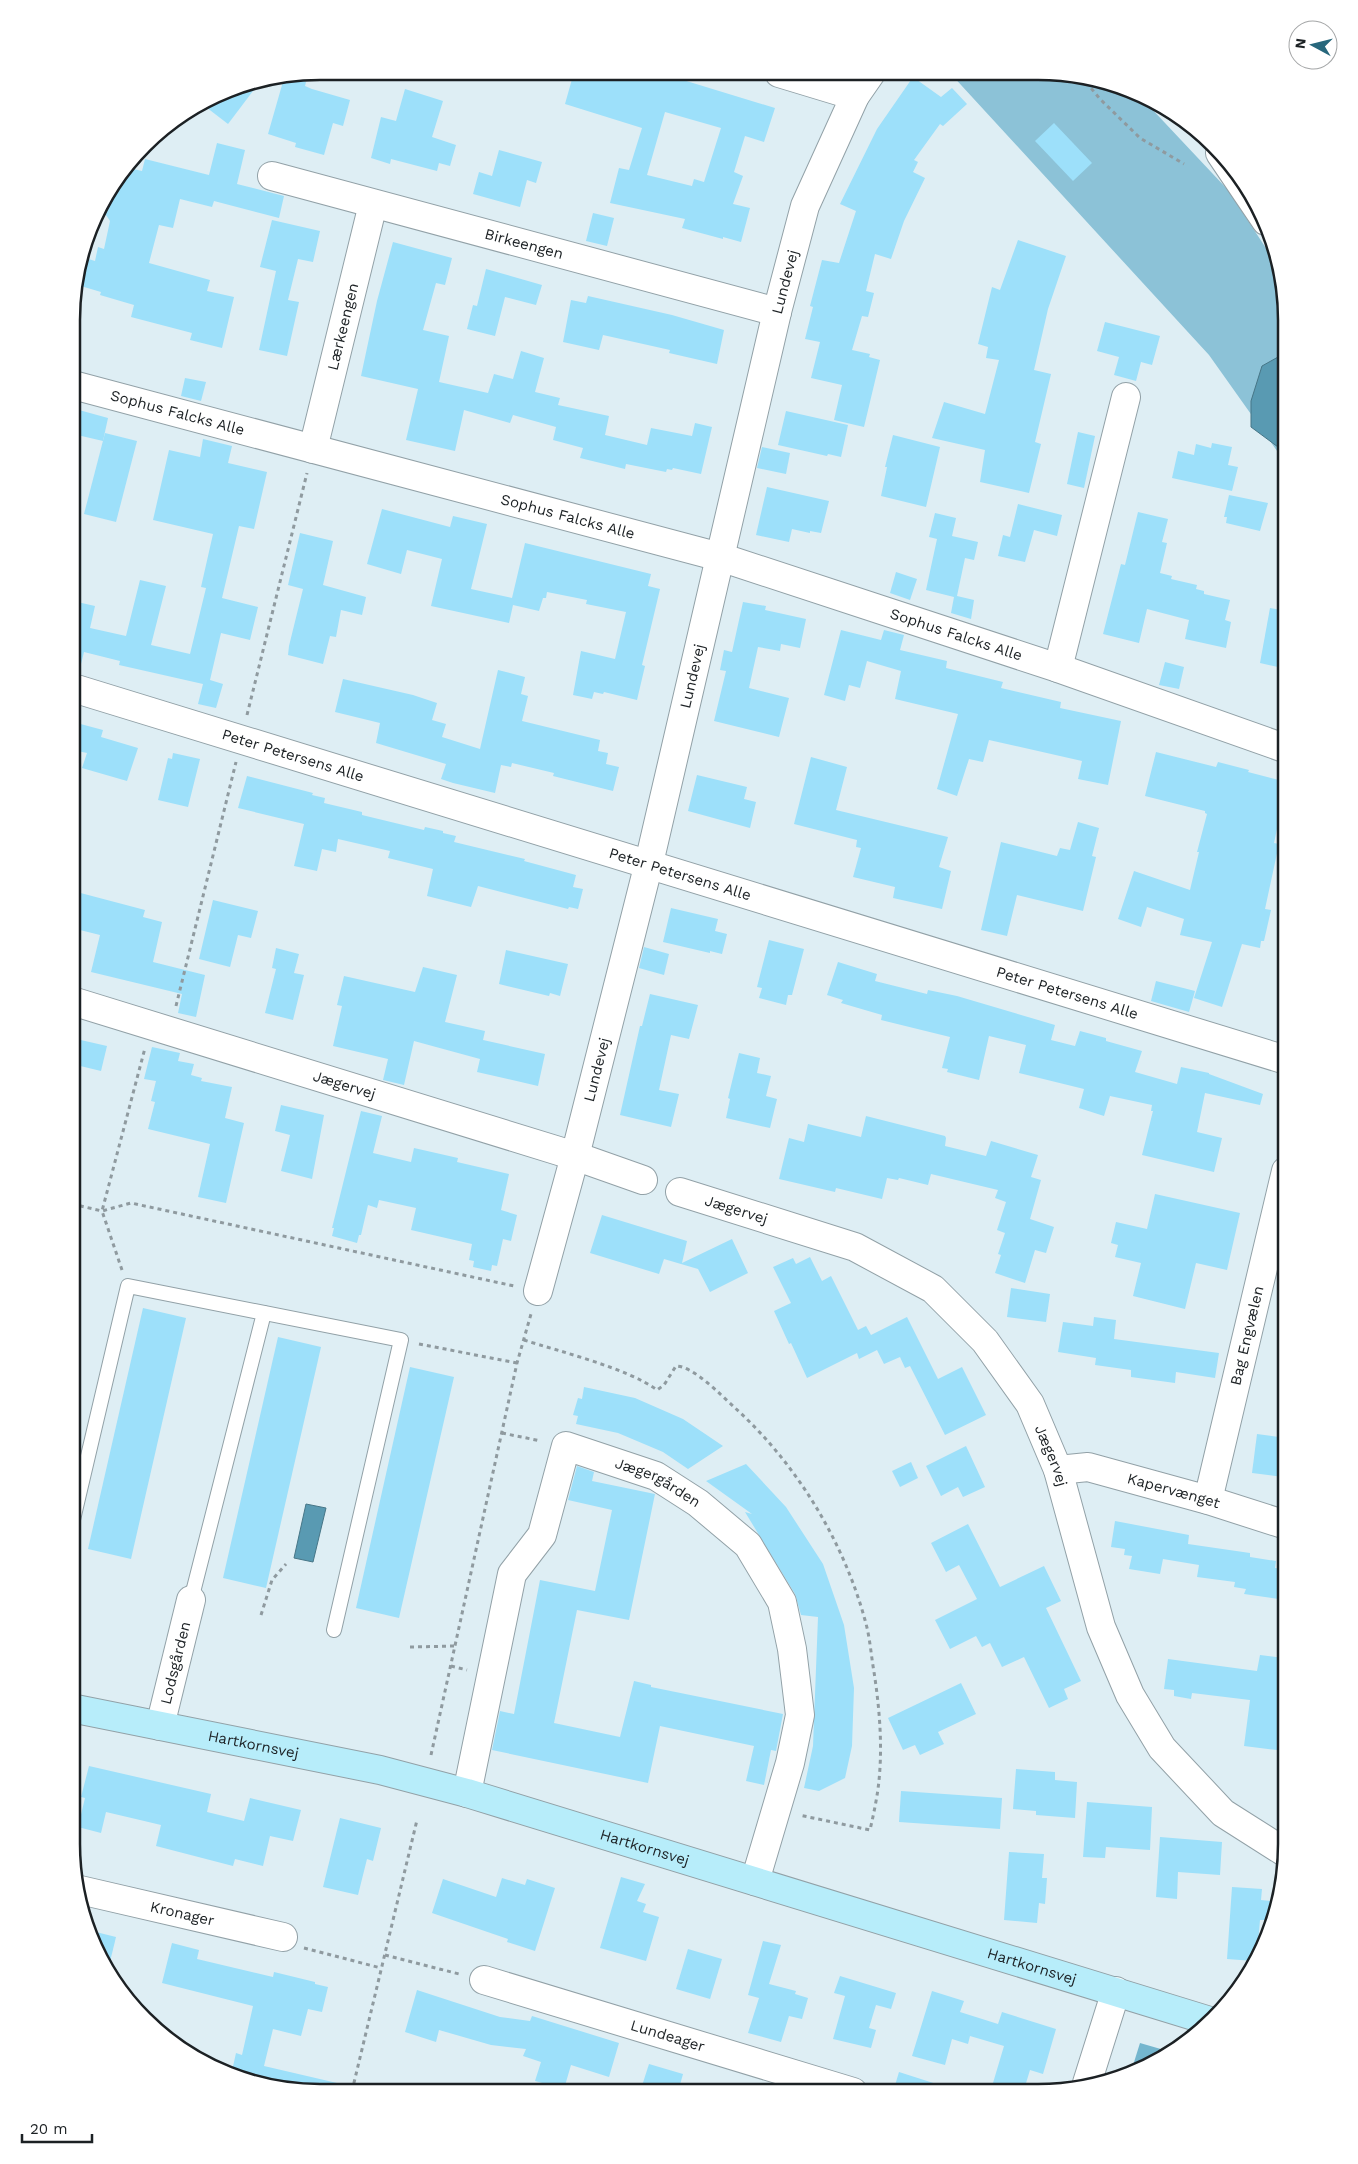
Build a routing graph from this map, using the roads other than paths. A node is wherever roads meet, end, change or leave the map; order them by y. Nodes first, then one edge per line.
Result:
1 (802, 80) edge
2 (866, 80) edge
3 (855, 96) junction
4 (272, 176) dead end
5 (373, 204) junction
6 (777, 312) junction
7 (80, 387) edge
8 (1126, 397) dead end
9 (313, 449) junction
10 (720, 557) junction
11 (1058, 668) junction
12 (80, 690) edge
13 (1278, 746) edge
14 (649, 863) junction
15 (80, 1004) edge
16 (1278, 1058) edge
17 (575, 1156) junction
18 (644, 1180) dead end
19 (680, 1192) dead end
20 (1278, 1205) edge
21 (538, 1291) road end
22 (264, 1313) junction
23 (1058, 1470) junction
24 (80, 1490) edge
25 (1208, 1500) junction
26 (1278, 1522) edge
27 (191, 1600) joint
28 (334, 1630) dead end
29 (80, 1710) edge
30 (160, 1726) junction
31 (467, 1793) junction
32 (1278, 1847) edge
33 (755, 1881) junction
34 (85, 1891) edge
35 (283, 1937) road end
36 (484, 1980) road end
37 (1116, 1991) junction
38 (1203, 2019) edge
39 (1087, 2079) edge
40 (827, 2084) edge

1 - 3 street
2 - 3 street, Lundevej
3 - 6 street, Lundevej
4 - 5 street, Birkeengen
5 - 6 street, Birkeengen
5 - 9 street, Lærkeengen
6 - 10 street, Lundevej
7 - 9 street, Sophus Falcks Alle
8 - 11 street
9 - 10 street, Sophus Falcks Alle
10 - 11 street, Sophus Falcks Alle
10 - 14 street, Lundevej
11 - 13 street, Sophus Falcks Alle
12 - 14 street, Peter Petersens Alle
14 - 16 street, Peter Petersens Alle
14 - 17 street, Lundevej
15 - 17 street, Jægervej
17 - 18 street, Jægervej
17 - 21 street, Lundevej
19 - 23 street, Jægervej
20 - 25 street, Bag Engvælen
22 - 24 lane
22 - 27 lane
22 - 28 lane
23 - 25 street, Kapervænget
23 - 32 street, Jægervej
25 - 26 street, Kapervænget
27 - 30 street, Lodsgården
29 - 30 street, Hartkornsvej
30 - 31 street, Hartkornsvej
31 - 33 street, Hartkornsvej
31 - 33 street, Jægergården
33 - 37 street, Hartkornsvej
34 - 35 street, Kronager
36 - 40 street, Lundeager
37 - 38 street, Hartkornsvej
37 - 39 street

